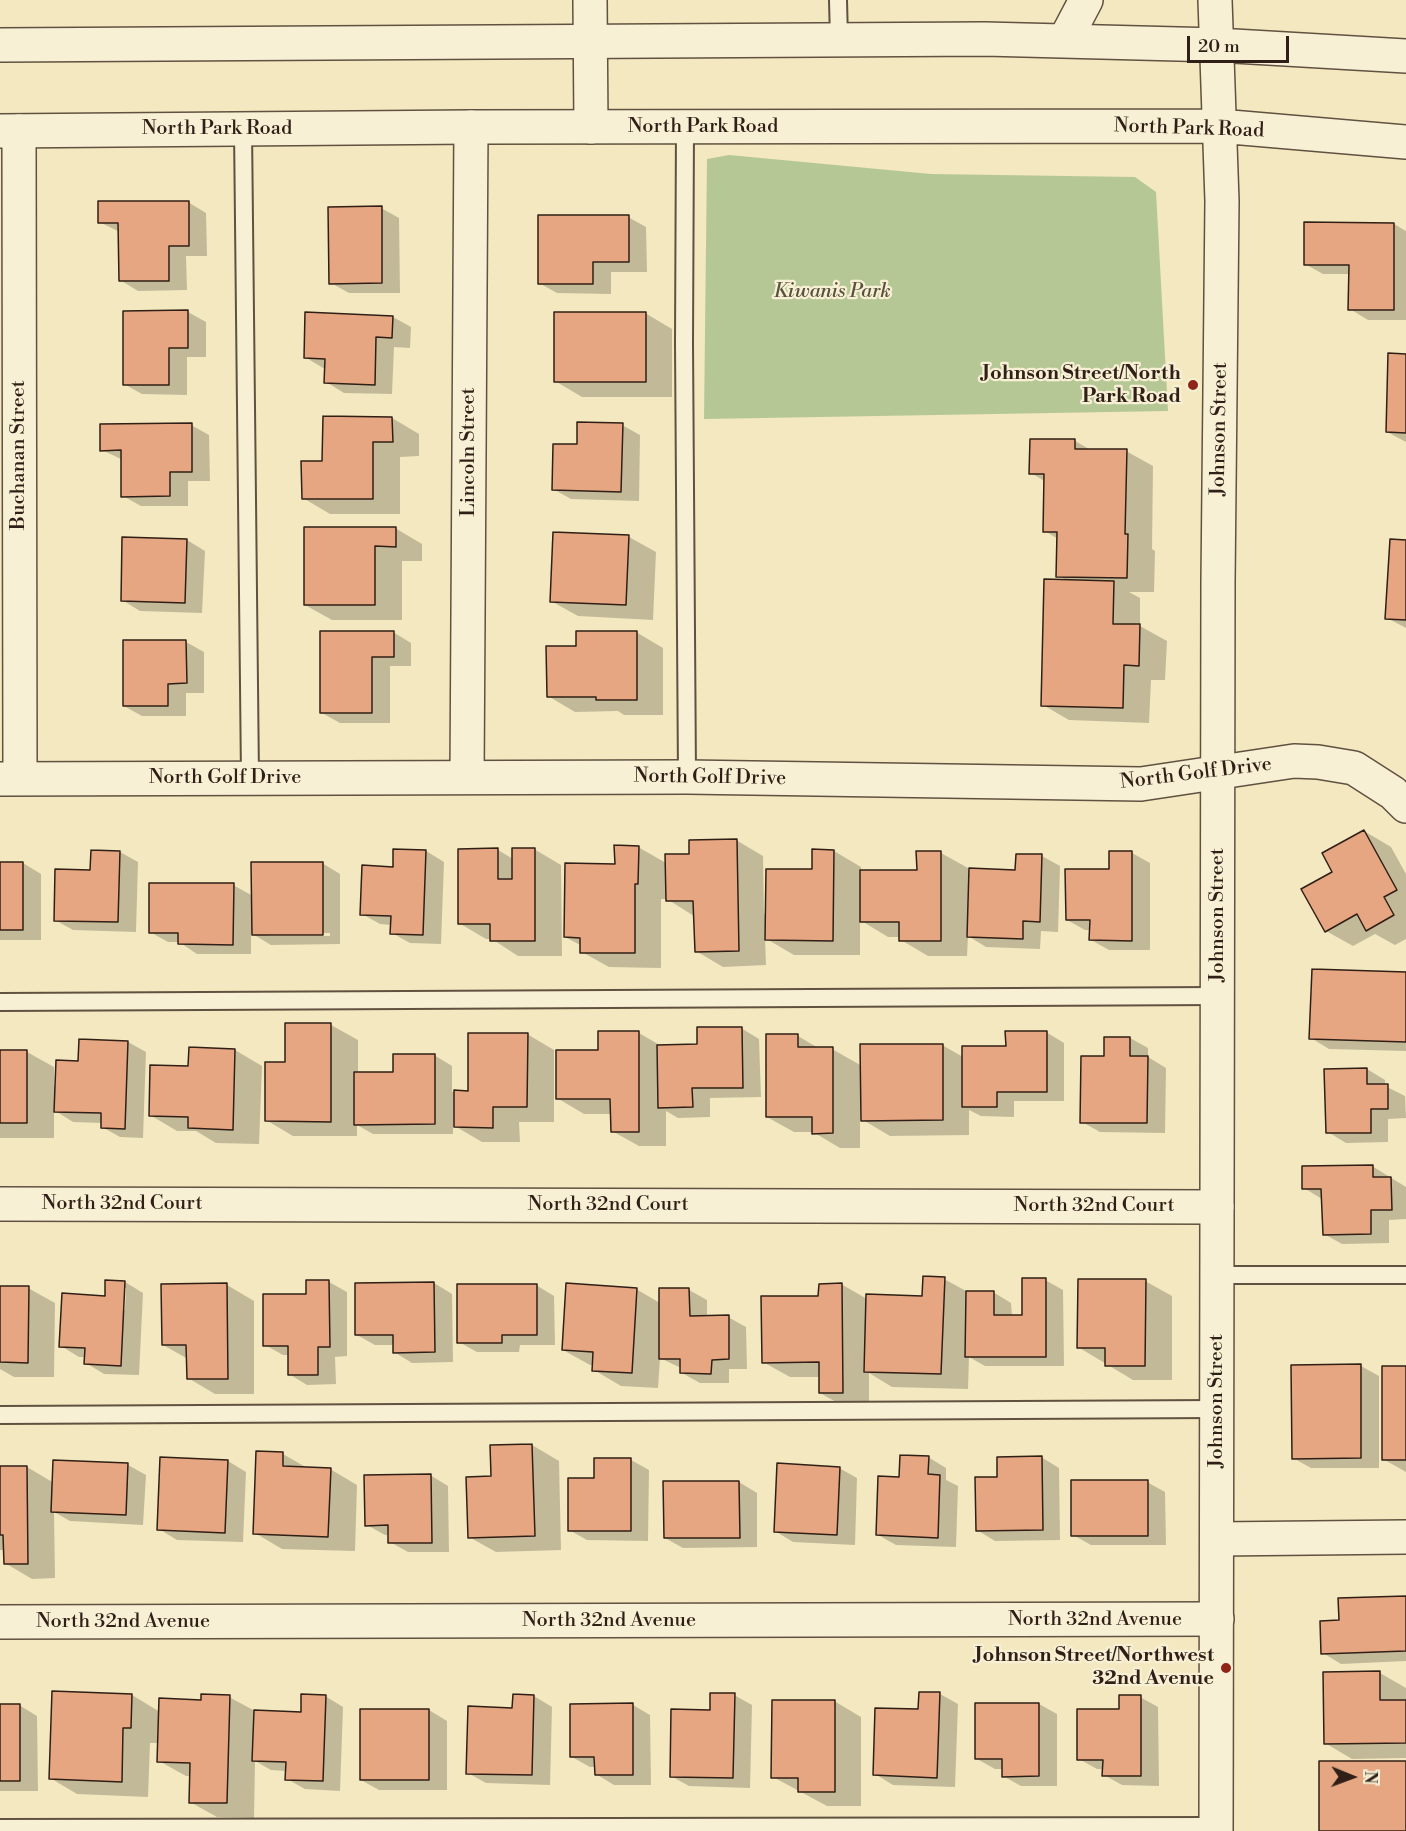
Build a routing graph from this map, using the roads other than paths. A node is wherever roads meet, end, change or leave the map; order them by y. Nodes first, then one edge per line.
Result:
1 (590, 0) edge
2 (838, 0) edge
3 (1086, 0) edge
4 (1215, 0) edge
5 (838, 39) junction
6 (1065, 40) junction
7 (589, 41) junction
8 (0, 45) edge
9 (1217, 45) junction
10 (1406, 56) edge
11 (1219, 126) junction
12 (471, 127) junction
13 (591, 127) junction
14 (685, 127) junction
15 (243, 129) junction
16 (10, 131) edge
17 (1406, 142) edge
18 (1219, 772) junction
19 (250, 777) junction
20 (467, 777) junction
21 (687, 777) junction
22 (10, 779) edge
23 (1406, 806) edge
24 (1218, 996) junction
25 (0, 1002) edge
26 (0, 1204) edge
27 (1217, 1207) junction
28 (1217, 1275) junction
29 (1406, 1275) edge
30 (1217, 1409) junction
31 (0, 1415) edge
32 (1406, 1538) edge
33 (1217, 1539) junction
34 (1217, 1619) junction
35 (0, 1622) edge
36 (0, 1828) edge
37 (1216, 1829) edge

1 - 7 street
2 - 5 lane
3 - 6 street
4 - 9 street, Johnson Street
5 - 6 street
5 - 7 street
6 - 9 street
7 - 8 street
7 - 13 street
9 - 10 street
9 - 11 street, Johnson Street
11 - 14 street, North Park Road
11 - 17 street, North Park Road
11 - 18 street, Johnson Street
12 - 13 street, North Park Road
12 - 15 street, North Park Road
12 - 20 street, Lincoln Street
13 - 14 street, North Park Road
14 - 21 lane
15 - 16 street, North Park Road
15 - 19 lane
16 - 22 street, Buchanan Street
18 - 21 street, North Golf Drive
18 - 23 street, North Golf Drive
18 - 24 street, Johnson Street
19 - 20 street, North Golf Drive
19 - 22 street, North Golf Drive
20 - 21 street, North Golf Drive
24 - 25 lane
24 - 27 street, Johnson Street
26 - 27 street, North 32nd Court
27 - 28 street, Johnson Street
28 - 29 lane
28 - 30 street, Johnson Street
30 - 31 lane
30 - 33 street, Johnson Street
32 - 33 street
33 - 34 street, Johnson Street
34 - 35 street, North 32nd Avenue
34 - 37 street, Johnson Street
36 - 37 lane

